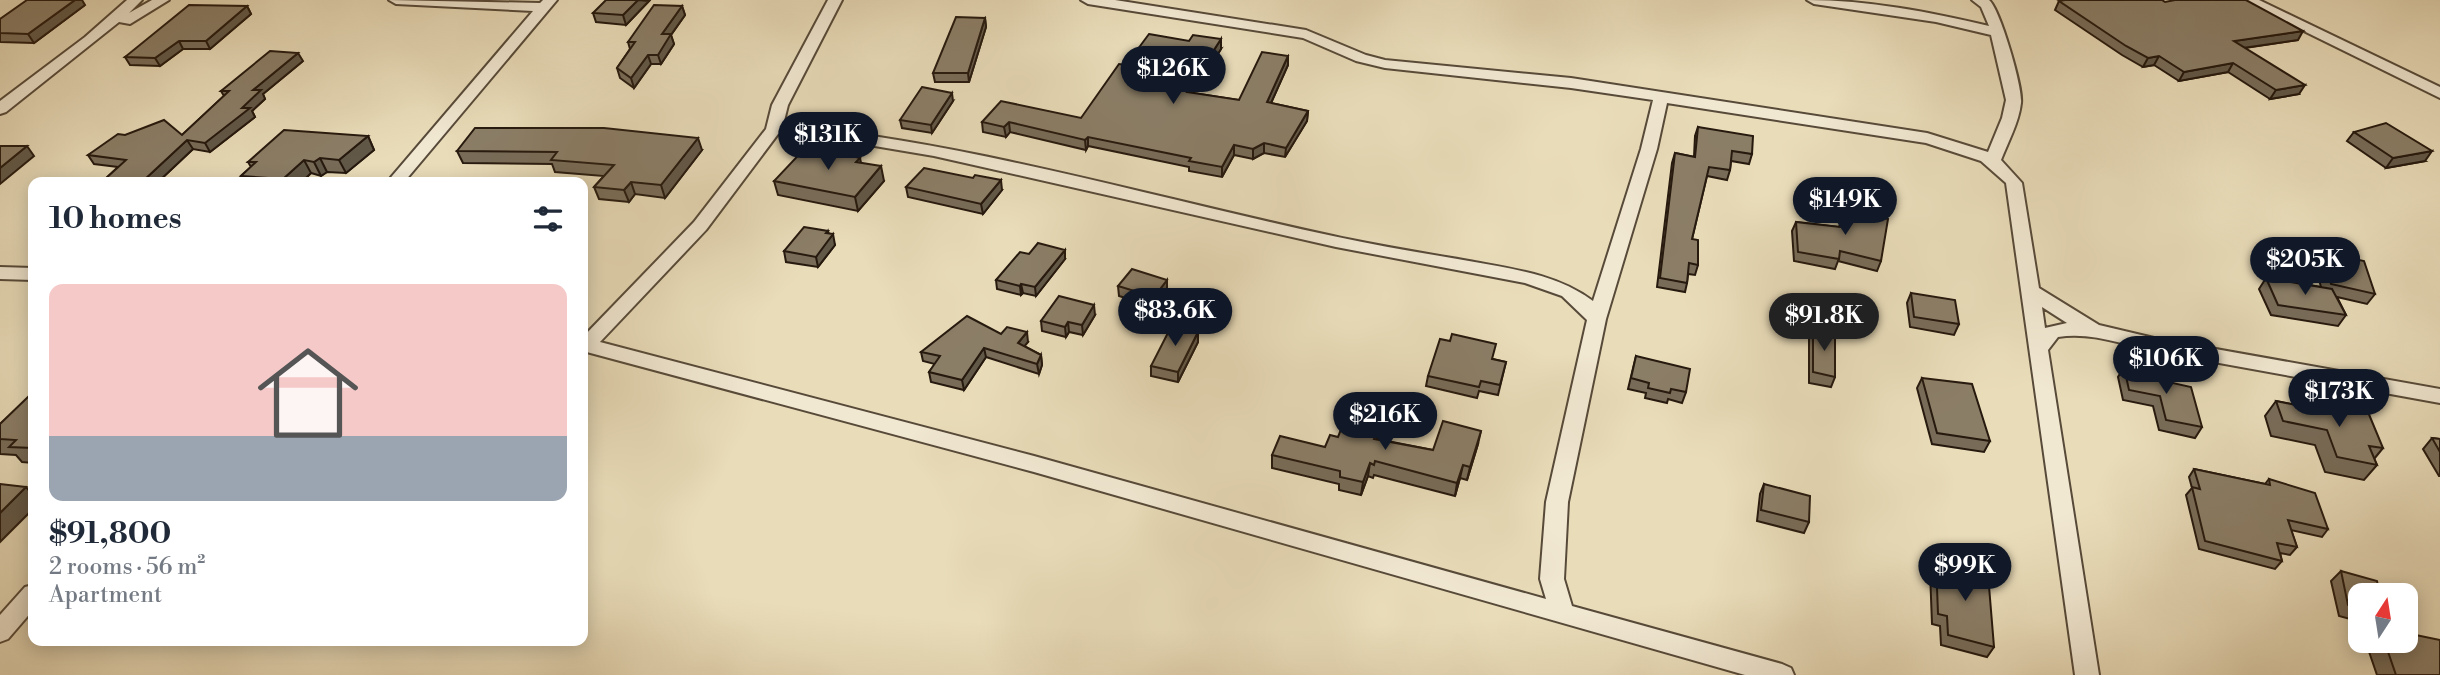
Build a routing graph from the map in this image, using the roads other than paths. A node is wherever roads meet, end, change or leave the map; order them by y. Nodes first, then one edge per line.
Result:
1 (135, 0) edge
2 (162, 0) edge
3 (396, 0) edge
4 (835, 0) edge
5 (1088, 0) edge
6 (1814, 0) edge
7 (1979, 0) edge
8 (2248, 0) edge
9 (547, 4) edge
10 (1998, 33) junction
11 (90, 40) junction
12 (2440, 93) edge
13 (1661, 97) junction
14 (0, 108) edge
15 (774, 129) junction
16 (1992, 161) junction
17 (400, 177) edge
18 (0, 273) edge
19 (28, 274) edge
20 (2029, 290) junction
21 (1597, 319) junction
22 (2101, 332) junction
23 (588, 341) edge
24 (588, 345) edge
25 (2038, 350) junction
26 (2440, 396) edge
27 (28, 600) edge
28 (1562, 614) junction
29 (0, 632) edge
30 (1782, 675) edge
31 (2087, 675) edge

1 - 11 street
2 - 11 street
3 - 9 street
4 - 15 street
5 - 13 street
6 - 10 street
7 - 10 street
8 - 12 street
9 - 17 street
10 - 16 street
11 - 14 street
13 - 16 street
13 - 21 street
15 - 21 street
15 - 23 street
16 - 20 street
18 - 19 street
20 - 22 street
20 - 25 street
21 - 28 street
22 - 25 street
22 - 26 street
24 - 28 street
25 - 31 street
27 - 29 street
28 - 30 street

